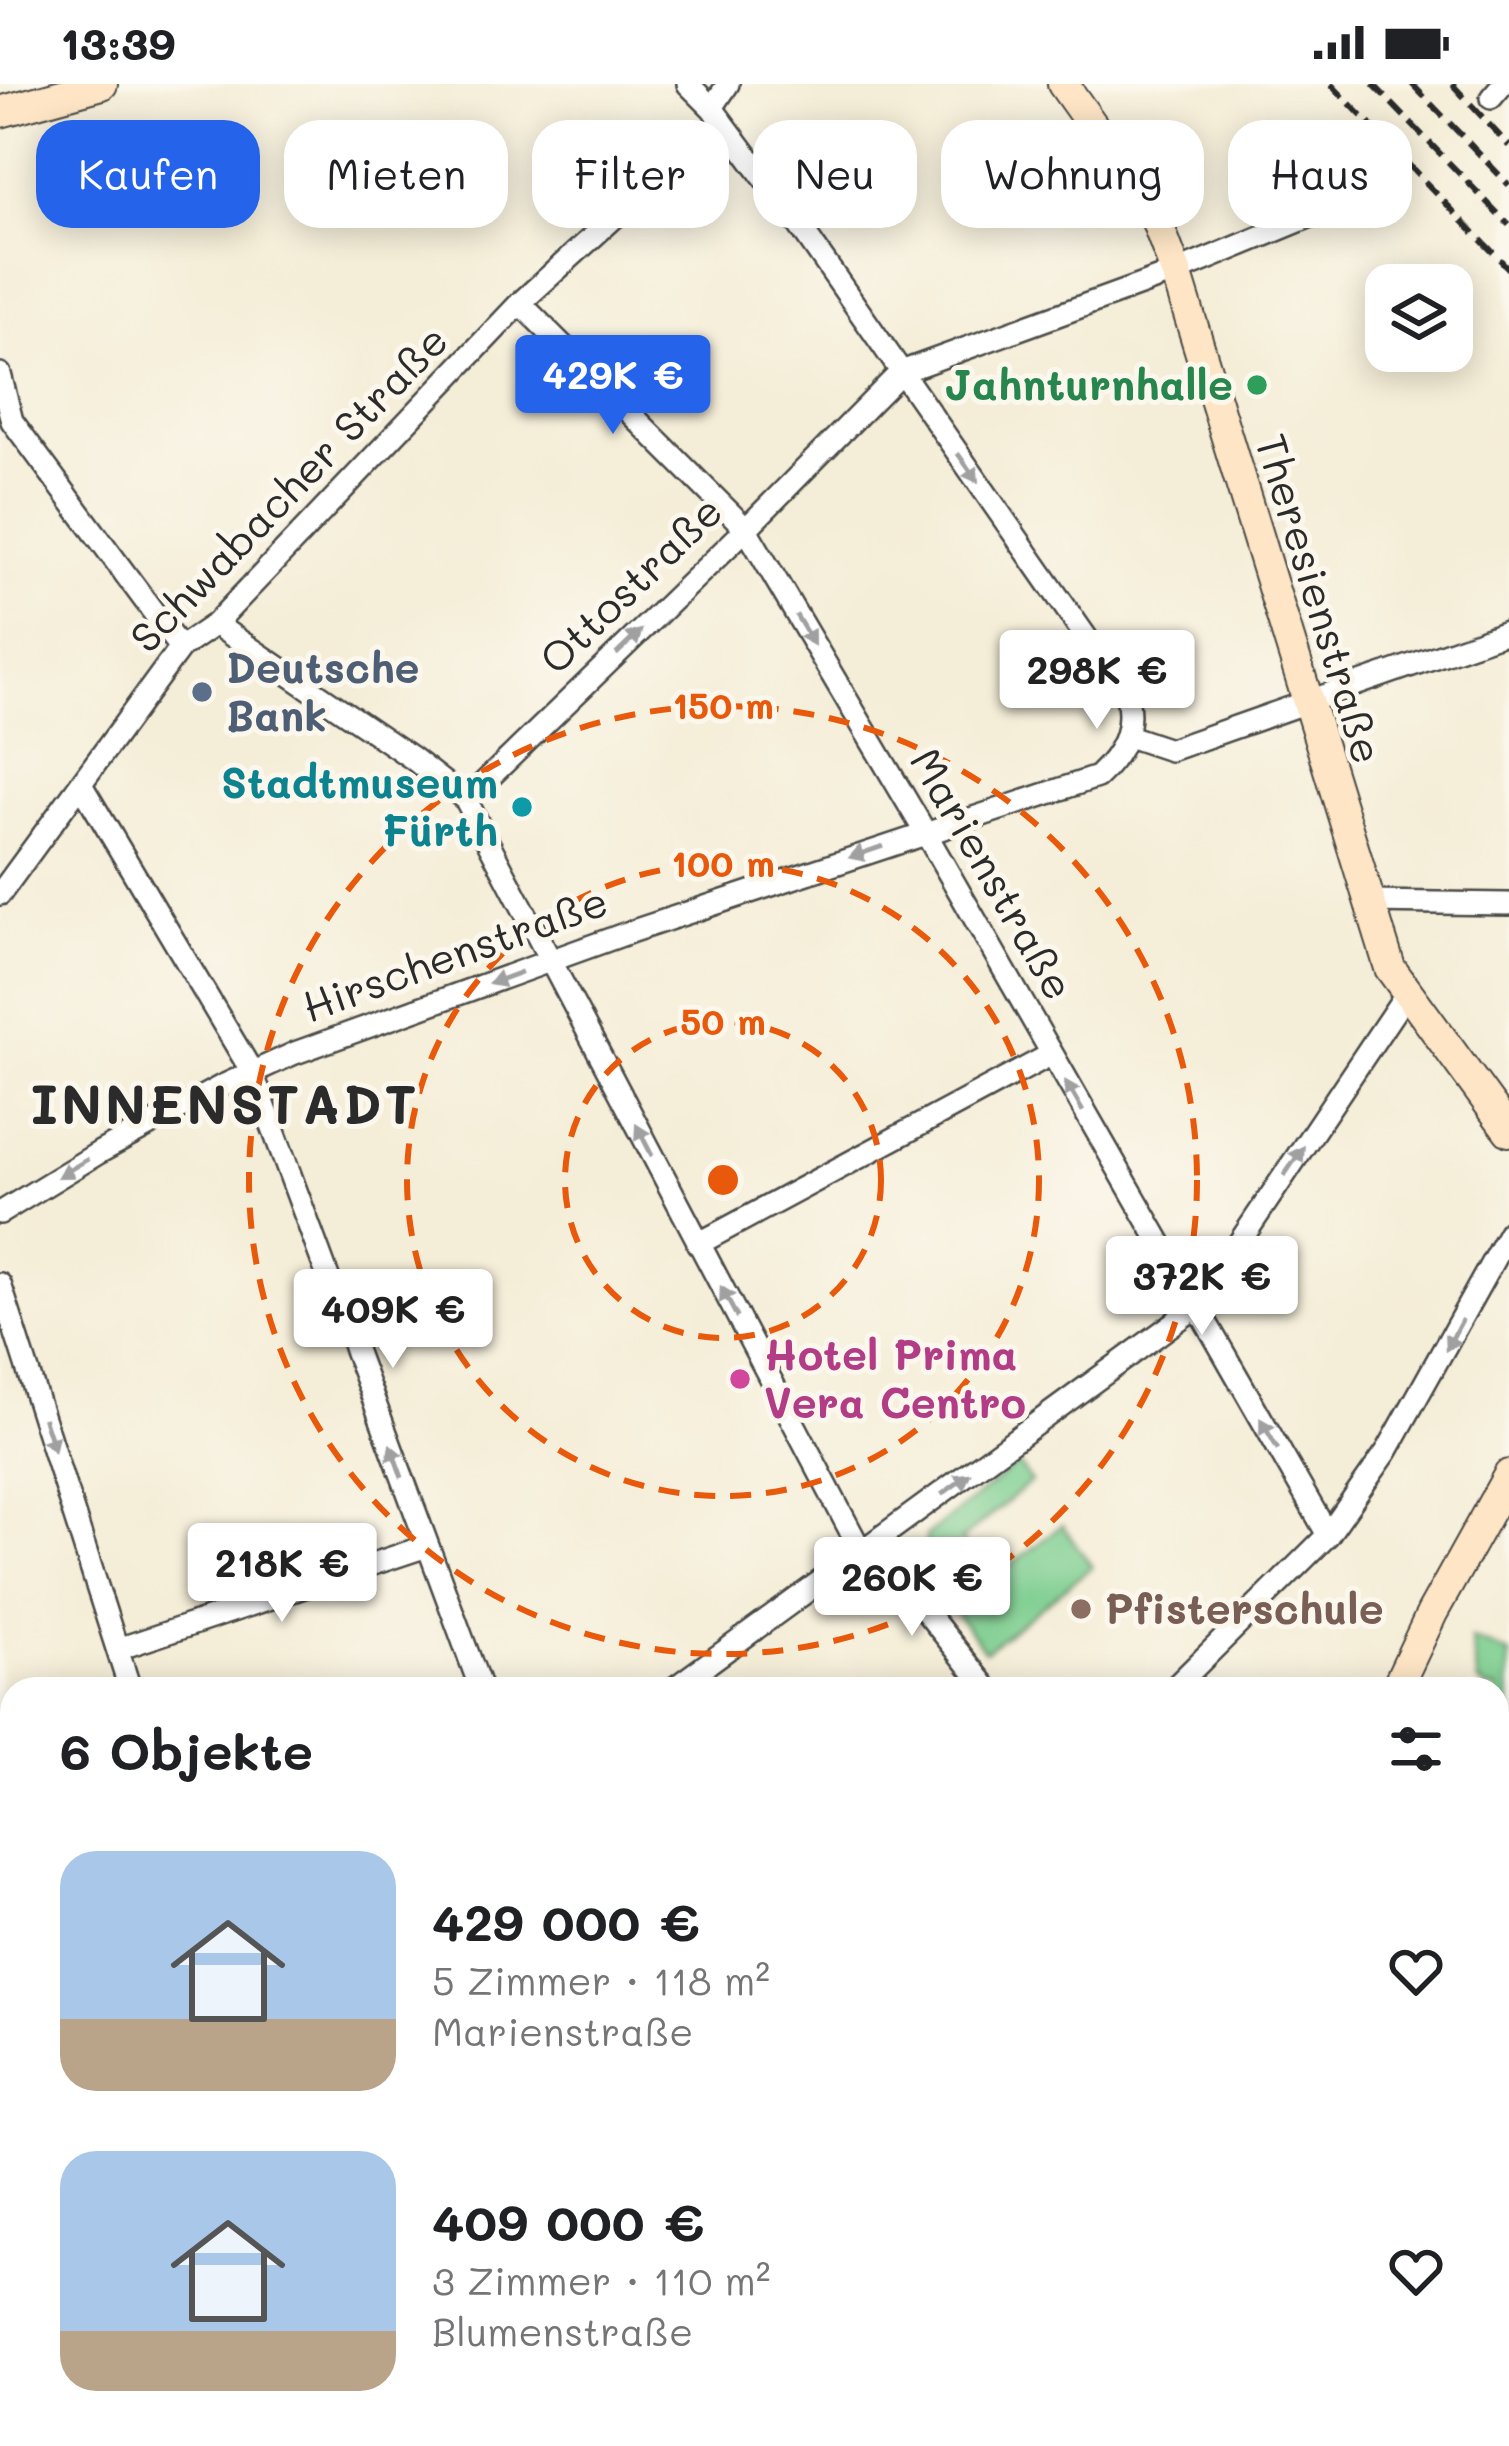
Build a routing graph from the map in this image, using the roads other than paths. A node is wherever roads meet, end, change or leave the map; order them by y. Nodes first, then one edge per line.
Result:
1 (688, 84) edge
2 (710, 84) edge
3 (728, 84) edge
4 (1063, 84) edge
5 (81, 87) edge
6 (712, 108) junction
7 (0, 112) edge
8 (721, 120) edge
9 (729, 131) edge
10 (603, 228) edge
11 (1282, 228) edge
12 (1176, 272) junction
13 (520, 304) junction
14 (901, 372) junction
15 (0, 374) edge
16 (6, 424) edge
17 (746, 530) junction
18 (215, 624) junction
19 (1509, 631) edge
20 (180, 648) junction
21 (1306, 701) junction
22 (1127, 736) junction
23 (82, 786) junction
24 (466, 800) junction
25 (925, 832) junction
26 (1, 890) edge
27 (1368, 902) junction
28 (1509, 904) edge
29 (551, 961) junction
30 (1406, 994) junction
31 (1050, 1055) junction
32 (251, 1072) junction
33 (1509, 1132) edge
34 (0, 1213) edge
35 (1509, 1232) edge
36 (698, 1244) junction
37 (0, 1284) edge
38 (1196, 1307) junction
39 (1509, 1474) edge
40 (1328, 1535) junction
41 (427, 1546) junction
42 (862, 1553) junction
43 (118, 1649) junction
44 (126, 1677) edge
45 (476, 1677) edge
46 (690, 1677) edge
47 (978, 1677) edge
48 (1185, 1677) edge
49 (1402, 1677) edge

1 - 6 street
2 - 6 street
3 - 6 street
4 - 12 street, Theresienstraße
5 - 7 street
6 - 8 street
9 - 14 street
10 - 13 street, Schwabacher Straße
11 - 12 street, Ottostraße
12 - 14 street, Ottostraße
12 - 21 street, Theresienstraße
13 - 17 street, Marienstraße
13 - 18 street, Schwabacher Straße
14 - 17 street, Ottostraße
14 -> 22 street
15 - 16 street
16 - 20 street
24 -> 17 street, Ottostraße
17 -> 25 street, Marienstraße
18 - 20 street, Schwabacher Straße
18 - 24 street
19 - 21 street
20 - 23 street, Schwabacher Straße
21 - 22 street
21 - 27 street, Theresienstraße
22 - 25 street, Hirschenstraße
23 - 26 street, Schwabacher Straße
23 - 32 street
24 - 29 street
25 -> 29 street, Hirschenstraße
25 - 31 street, Marienstraße
27 - 28 street
27 - 30 street, Theresienstraße
29 -> 32 street, Hirschenstraße
36 -> 29 street
30 - 33 street, Theresienstraße
38 -> 30 street
31 - 36 street
38 -> 31 street, Marienstraße
32 -> 34 street, Hirschenstraße
41 -> 32 street
35 -> 40 street
42 -> 36 street
37 -> 43 street
40 -> 38 street, Marienstraße
42 -> 38 street
39 - 49 street
40 - 48 street
41 - 43 street
41 - 45 street
42 - 46 street
42 - 47 street
43 - 44 street

